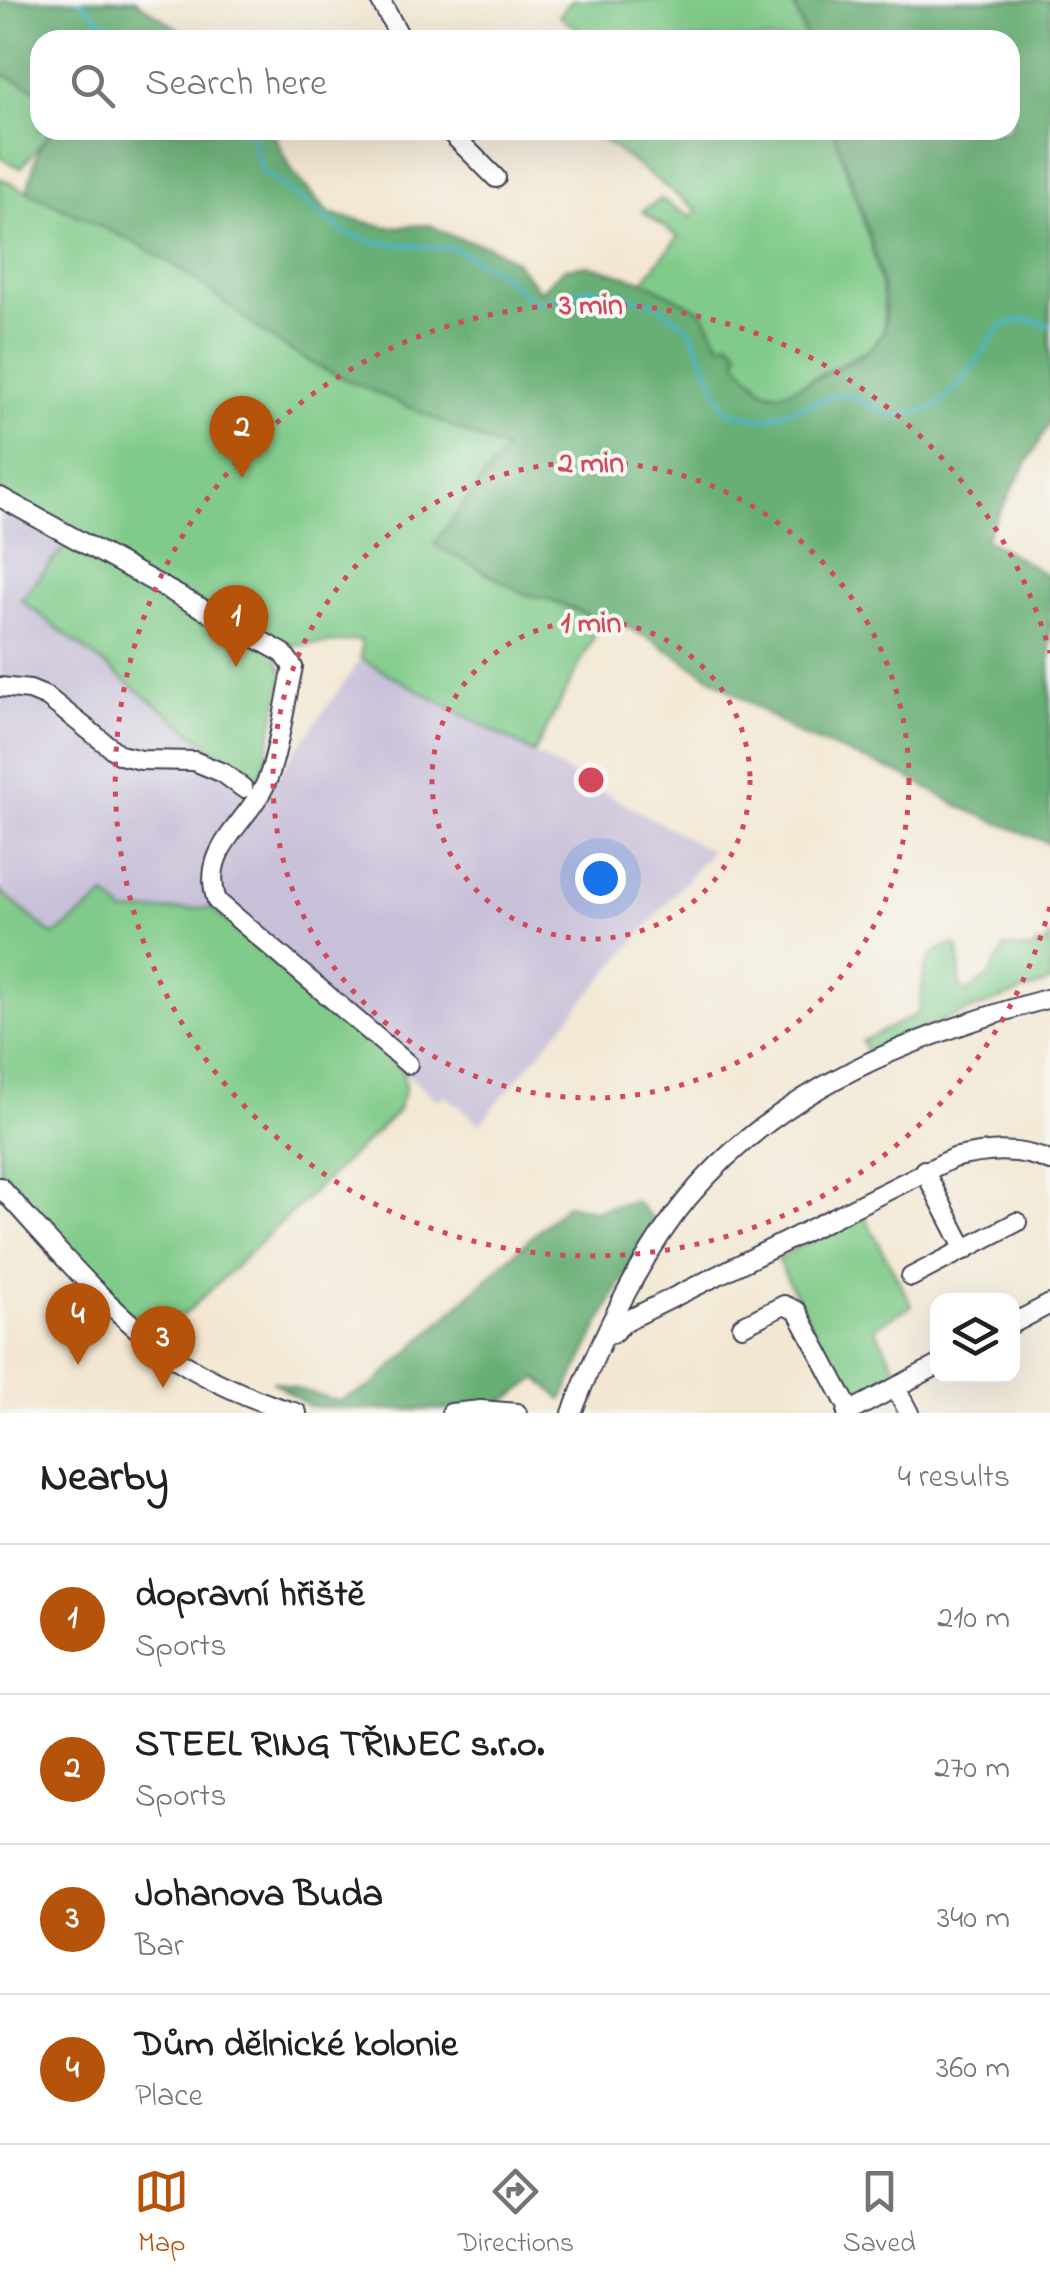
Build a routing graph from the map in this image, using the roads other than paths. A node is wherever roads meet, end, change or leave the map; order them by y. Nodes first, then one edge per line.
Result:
1 (380, 0) edge
2 (396, 30) edge
3 (458, 140) edge
4 (496, 178) dead end
5 (0, 497) edge
6 (0, 687) edge
7 (243, 788) dead end
8 (1050, 998) edge
9 (408, 1064) dead end
10 (1050, 1161) edge
11 (924, 1170) junction
12 (0, 1187) edge
13 (1017, 1222) dead end
14 (965, 1250) junction
15 (911, 1277) dead end
16 (1050, 1304) edge
17 (1020, 1320) edge
18 (742, 1326) dead end
19 (604, 1341) junction
20 (930, 1370) edge
21 (896, 1388) junction
22 (850, 1412) edge
23 (296, 1413) edge
24 (451, 1413) edge
25 (518, 1413) edge
26 (572, 1413) edge
27 (908, 1413) edge

1 - 2 street
3 - 4 street
5 - 9 street
6 - 7 street
8 - 19 street
10 - 11 street
11 - 14 street
11 - 19 street
12 - 23 street
13 - 14 street
14 - 15 street
16 - 17 street
18 - 22 street
19 - 26 street
20 - 21 street
21 - 22 street
21 - 27 street
24 - 25 street

